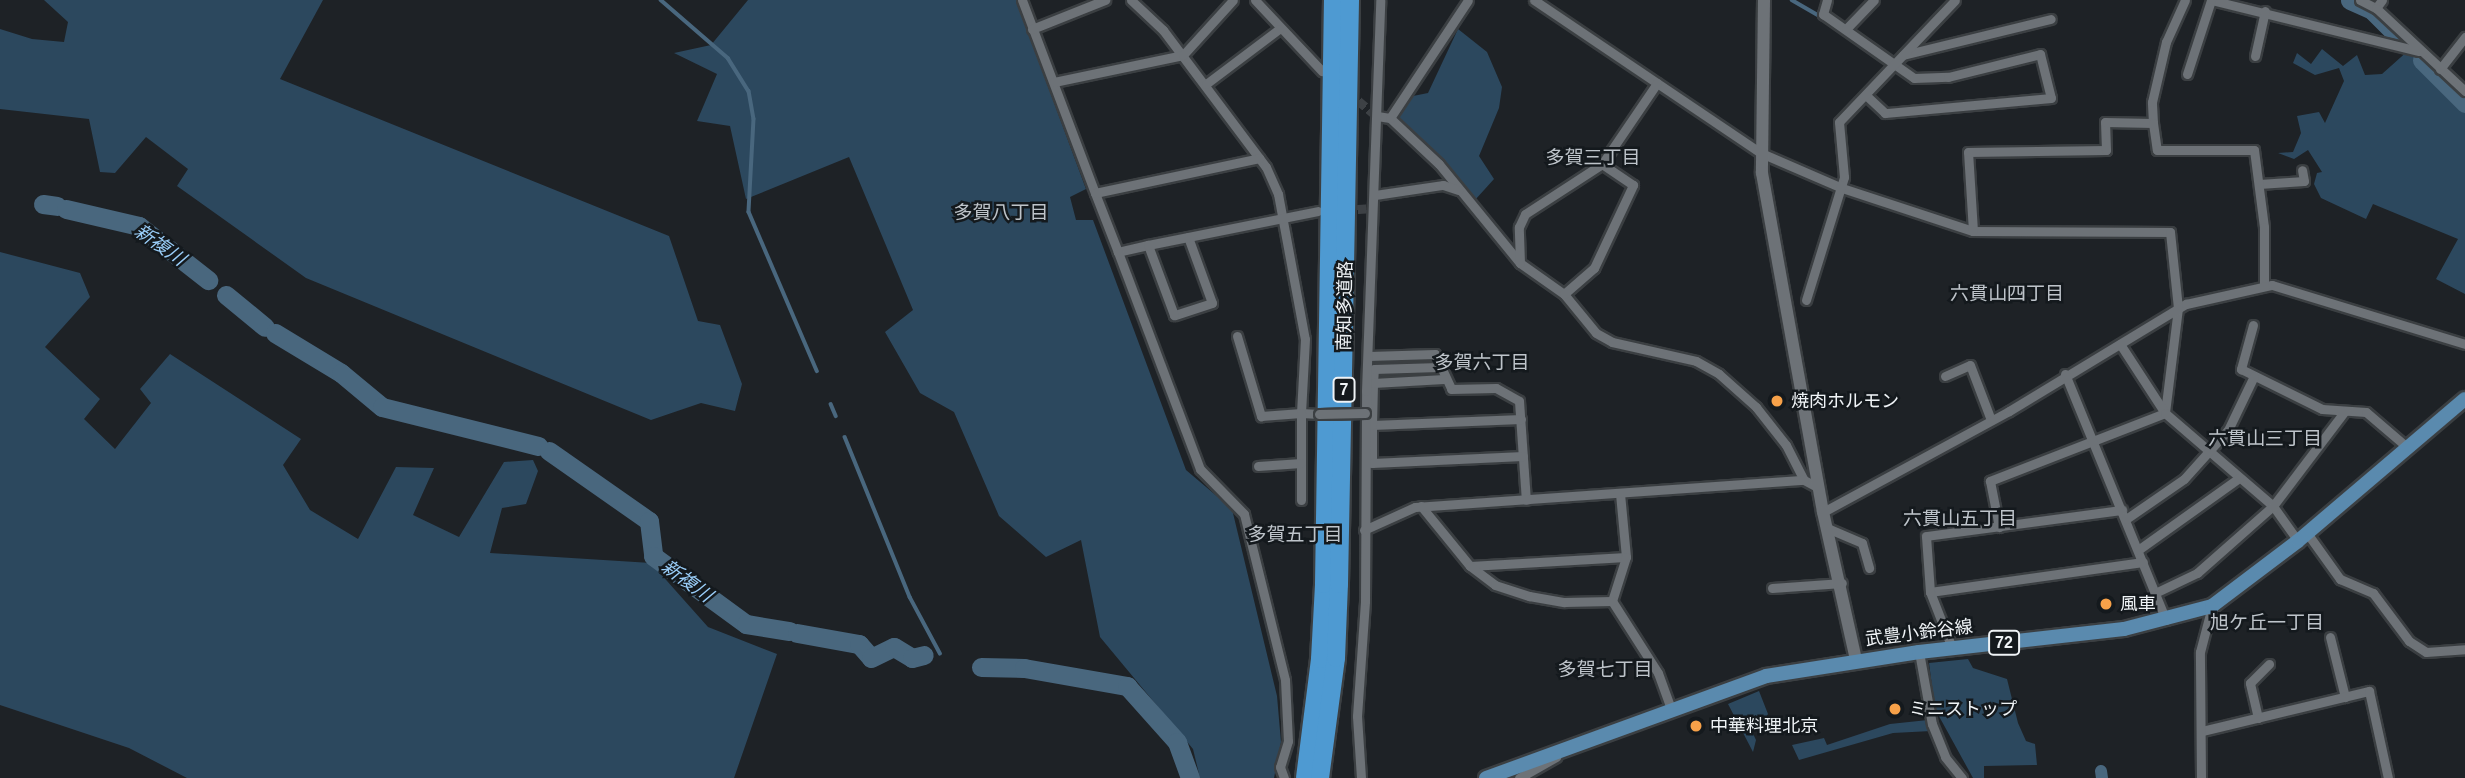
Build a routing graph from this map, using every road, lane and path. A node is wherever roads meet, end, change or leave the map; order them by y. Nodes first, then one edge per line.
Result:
1 (1022, 0) edge
2 (1105, 0) edge
3 (1132, 0) edge
4 (1233, 0) edge
5 (1255, 0) edge
6 (1333, 0) edge
7 (1350, 0) edge
8 (1380, 0) edge
9 (1468, 0) edge
10 (1534, 0) edge
11 (1764, 0) edge
12 (1826, 0) edge
13 (1874, 0) edge
14 (1955, 0) edge
15 (2185, 0) edge
16 (2211, 0) edge
17 (2360, 0) edge
18 (2379, 4) edge
19 (2265, 11) junction
20 (2051, 19) dead end
21 (1032, 29) junction
22 (1279, 29) junction
23 (1846, 29) junction
24 (2465, 37) edge
25 (2419, 51) junction
26 (1183, 55) junction
27 (2255, 56) dead end
28 (1900, 59) junction
29 (2440, 69) junction
30 (1322, 71) dead end
31 (2187, 74) dead end
32 (1054, 82) junction
33 (1657, 83) junction
34 (1206, 84) junction
35 (2465, 91) edge
36 (1866, 94) junction
37 (1377, 116) junction
38 (1390, 118) junction
39 (2152, 123) junction
40 (1761, 153) junction
41 (1259, 158) junction
42 (1602, 163) junction
43 (2302, 170) dead end
44 (2259, 184) junction
45 (1842, 188) junction
46 (1458, 190) junction
47 (1095, 193) junction
48 (1375, 195) junction
49 (1318, 211) dead end
50 (1283, 216) junction
51 (1973, 231) junction
52 (1188, 237) junction
53 (1148, 245) junction
54 (1118, 252) junction
55 (1520, 263) junction
56 (2264, 285) junction
57 (1564, 294) junction
58 (1806, 300) dead end
59 (2178, 308) junction
60 (2253, 325) dead end
61 (1237, 336) dead end
62 (2120, 344) junction
63 (2465, 344) edge
64 (1368, 356) junction
65 (1439, 367) junction
66 (2065, 374) junction
67 (1945, 376) dead end
68 (2254, 376) junction
69 (1444, 379) junction
70 (1373, 383) junction
71 (2465, 399) edge
72 (2344, 412) junction
73 (1301, 413) junction
74 (1366, 413) junction
75 (2165, 413) junction
76 (1521, 419) junction
77 (1991, 421) junction
78 (1373, 425) junction
79 (2096, 442) junction
80 (2407, 447) junction
81 (2208, 452) junction
82 (1523, 456) junction
83 (1301, 463) junction
84 (1258, 466) dead end
85 (2239, 478) junction
86 (1804, 480) junction
87 (1819, 488) junction
88 (1620, 494) junction
89 (1301, 500) dead end
90 (1526, 500) junction
91 (1421, 506) junction
92 (2273, 506) junction
93 (1823, 512) junction
94 (2124, 515) junction
95 (1999, 527) junction
96 (1826, 528) junction
97 (1364, 530) junction
98 (2302, 537) junction
99 (2138, 550) junction
100 (1626, 557) junction
101 (2143, 562) junction
102 (1470, 566) junction
103 (1869, 568) dead end
104 (1842, 583) junction
105 (1772, 588) dead end
106 (1930, 592) junction
107 (2155, 593) junction
108 (1612, 601) junction
109 (2212, 606) junction
110 (2166, 620) junction
111 (2330, 637) dead end
112 (1952, 648) junction
113 (2465, 649) edge
114 (1919, 652) junction
115 (1856, 660) junction
116 (2269, 664) dead end
117 (2345, 697) junction
118 (1671, 709) junction
119 (2258, 718) junction
120 (2202, 731) junction
121 (1572, 747) junction
122 (1284, 778) edge
123 (1305, 778) edge
124 (1320, 778) edge
125 (1361, 778) edge
126 (1486, 778) edge
127 (1519, 778) edge
128 (1962, 778) edge
129 (2201, 778) edge
130 (2388, 778) edge

1 - 21 street
2 - 21 street
3 - 26 street
4 - 26 street
5 - 22 street
6 - 123 highway, 南知多道路 / 7
7 - 124 highway, 南知多道路 / 7
8 - 37 street
9 - 38 street
10 - 33 street
11 - 40 street
12 - 23 street
13 - 23 street
14 - 28 street
15 - 39 street
16 - 19 street
16 - 31 street
17 - 18 street
18 - 25 street
19 - 25 street
19 - 27 street
20 - 28 street
21 - 32 street
22 - 30 street
22 - 34 street
23 - 28 street
24 - 29 street
25 - 29 street
26 - 32 street
26 - 34 street
28 - 36 street
28 - 36 street
29 - 35 street
32 - 47 street
33 - 40 street
33 - 42 street
34 - 41 street
36 - 45 street
37 - 38 street
37 - 48 street
38 - 46 street
39 - 44 street
39 - 51 street
40 - 45 street
40 - 87 street
41 - 47 street
41 - 50 street
42 - 55 street
42 - 57 street
43 - 44 street
44 - 56 street
45 - 51 street
45 - 58 street
46 - 48 street
46 - 55 street
47 - 54 street
48 - 64 street
49 - 50 street
50 - 52 street
50 - 73 street
51 - 59 street
52 - 53 street
52 - 53 street
53 - 54 street
54 - 122 street
55 - 57 street
56 - 59 street
56 - 63 street
57 - 86 street
59 - 62 street
59 - 75 street
60 - 68 street
61 - 73 street
62 - 66 street
62 - 75 street
64 - 65 street
64 - 74 street
65 - 69 street
65 - 70 street
66 - 77 street
66 - 79 street
67 - 77 street
68 - 72 street
68 - 81 street
69 - 70 street
69 - 76 street
70 - 78 street
71 - 80 main road, 武豊小鈴谷線 / 72
72 - 80 street
72 - 92 street
73 - 74 street, bridge
73 - 83 street
74 - 97 street
75 - 79 street
75 - 81 street
76 - 78 street
76 - 82 street
77 - 93 street
78 - 82 street
79 - 94 street
79 - 95 street
80 - 98 main road, 武豊小鈴谷線 / 72
81 - 85 street
81 - 94 street
82 - 90 street
83 - 84 street
83 - 89 street
85 - 92 street
85 - 99 street
86 - 87 street
86 - 88 street
87 - 93 street
88 - 90 street
88 - 100 street
90 - 91 street
91 - 97 street
91 - 102 street
92 - 98 street
92 - 107 street
93 - 96 street
94 - 95 street
94 - 99 street
95 - 106 street
96 - 103 street
96 - 104 street
97 - 125 street
98 - 109 main road, 武豊小鈴谷線 / 72
98 - 113 street
99 - 101 street
100 - 102 street
100 - 108 street
101 - 106 street
101 - 107 street
102 - 108 street
104 - 105 street
104 - 115 street
106 - 112 street
107 - 110 street
108 - 118 street
109 - 110 main road, 武豊小鈴谷線 / 72
109 - 120 street
110 - 112 main road, 武豊小鈴谷線 / 72
111 - 117 street
112 - 114 main road, 武豊小鈴谷線 / 72
114 - 115 main road, 武豊小鈴谷線 / 72
114 - 128 street
115 - 118 main road, 武豊小鈴谷線 / 72
116 - 119 street
117 - 119 street
117 - 130 street
118 - 121 main road, 武豊小鈴谷線 / 72
119 - 120 street
120 - 129 street
121 - 126 main road, 武豊小鈴谷線 / 72
121 - 127 street

